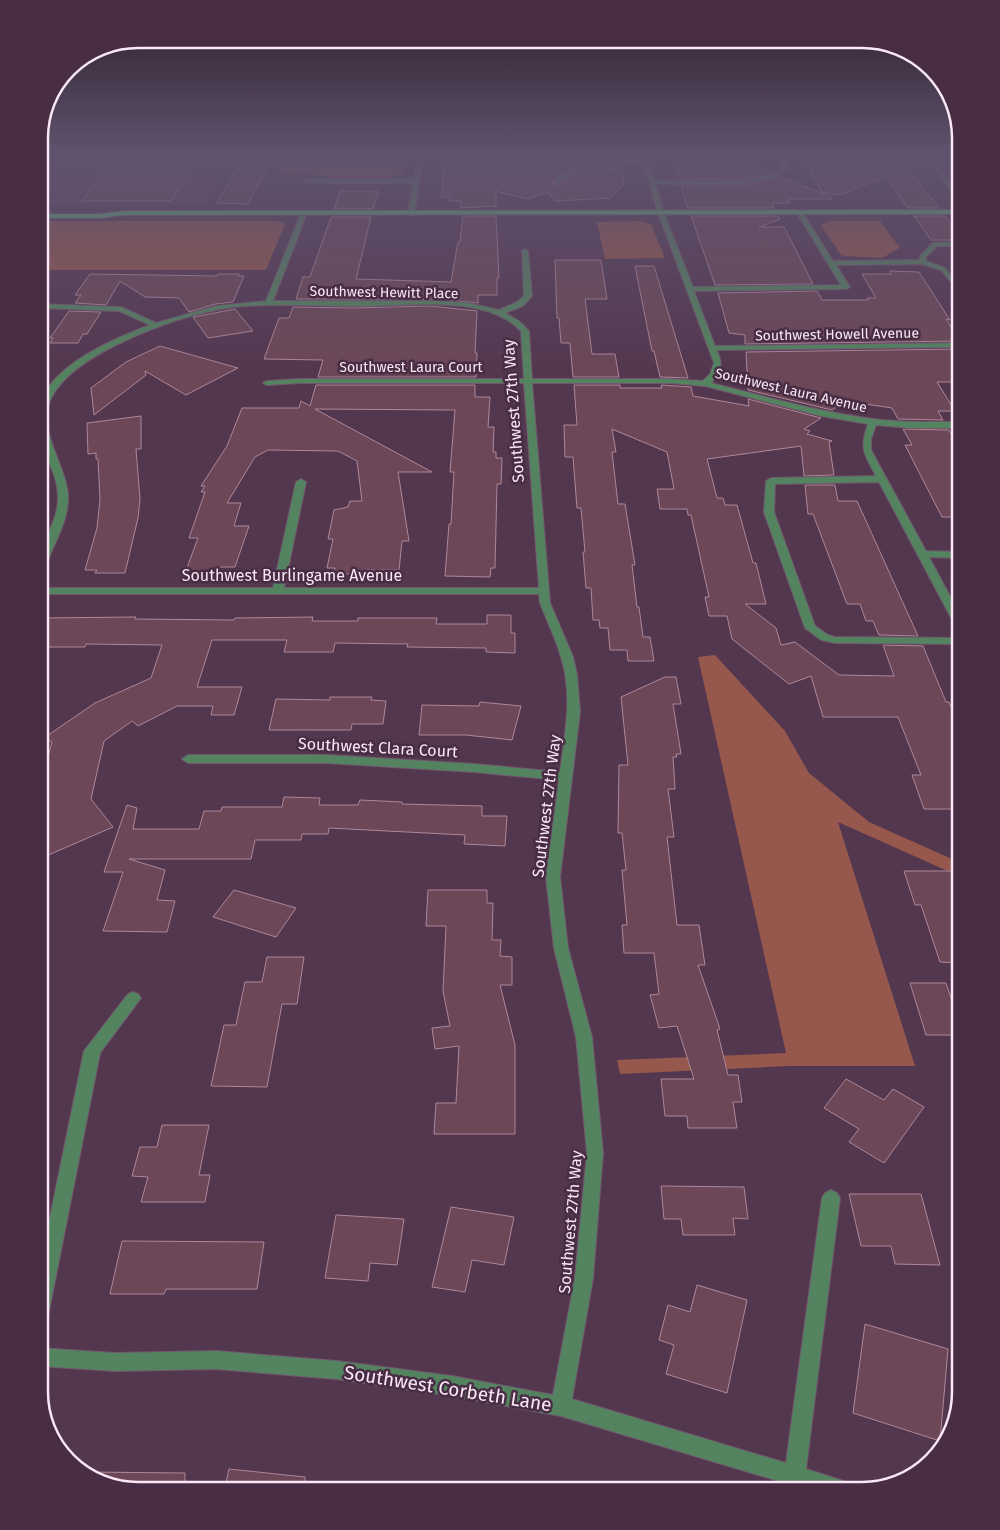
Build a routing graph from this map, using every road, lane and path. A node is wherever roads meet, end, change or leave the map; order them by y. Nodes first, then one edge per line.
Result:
1 (298, 227) edge
2 (667, 227) edge
3 (809, 227) edge
4 (952, 244) edge
5 (525, 251) dead end
6 (922, 262) junction
7 (831, 263) junction
8 (952, 280) edge
9 (691, 289) junction
10 (268, 304) junction
11 (48, 306) edge
12 (499, 313) junction
13 (158, 326) junction
14 (952, 345) edge
15 (713, 348) junction
16 (528, 380) junction
17 (615, 380) joint
18 (267, 384) dead end
19 (705, 384) junction
20 (48, 388) edge
21 (52, 388) junction
22 (48, 398) edge
23 (873, 422) junction
24 (952, 425) edge
25 (48, 447) edge
26 (882, 479) junction
27 (301, 482) dead end
28 (48, 547) edge
29 (924, 554) junction
30 (952, 555) edge
31 (48, 591) edge
32 (278, 591) junction
33 (544, 592) junction
34 (952, 609) edge
35 (952, 641) edge
36 (188, 759) dead end
37 (567, 777) junction
38 (133, 998) dead end
39 (831, 1198) dead end
40 (48, 1271) edge
41 (48, 1358) edge
42 (561, 1406) junction
43 (795, 1476) junction
44 (815, 1482) edge

1 - 10 street
2 - 9 street
3 - 7 street
4 - 6 street
5 - 12 street
6 - 7 street
6 - 8 street
7 - 9 street
9 - 15 street
10 - 12 street, Southwest Hewitt Place
10 - 13 street, Southwest Hewitt Place
11 - 13 street
12 - 16 street, Southwest 27th Way
13 - 21 street, Southwest Hewitt Place
14 - 15 street, Southwest Howell Avenue
15 - 19 street
16 - 17 street, Southwest Laura Court
16 - 18 street, Southwest Laura Court
16 - 33 street, Southwest 27th Way
17 - 19 street, Southwest Laura Avenue
19 - 23 street, Southwest Laura Avenue
20 - 21 street
21 - 22 street
23 - 24 street, Southwest Laura Avenue
23 - 26 street
25 - 28 street
26 - 29 street
26 - 35 street
27 - 32 street
29 - 30 street
29 - 34 street
31 - 32 street, Southwest Burlingame Avenue
32 - 33 street, Southwest Burlingame Avenue
33 - 37 street, Southwest 27th Way
36 - 37 street, Southwest Clara Court
37 - 42 street, Southwest 27th Way
38 - 40 street
39 - 43 street
41 - 42 street, Southwest Corbeth Lane
42 - 43 street, Southwest Corbeth Lane
43 - 44 street, Southwest Corbeth Lane

